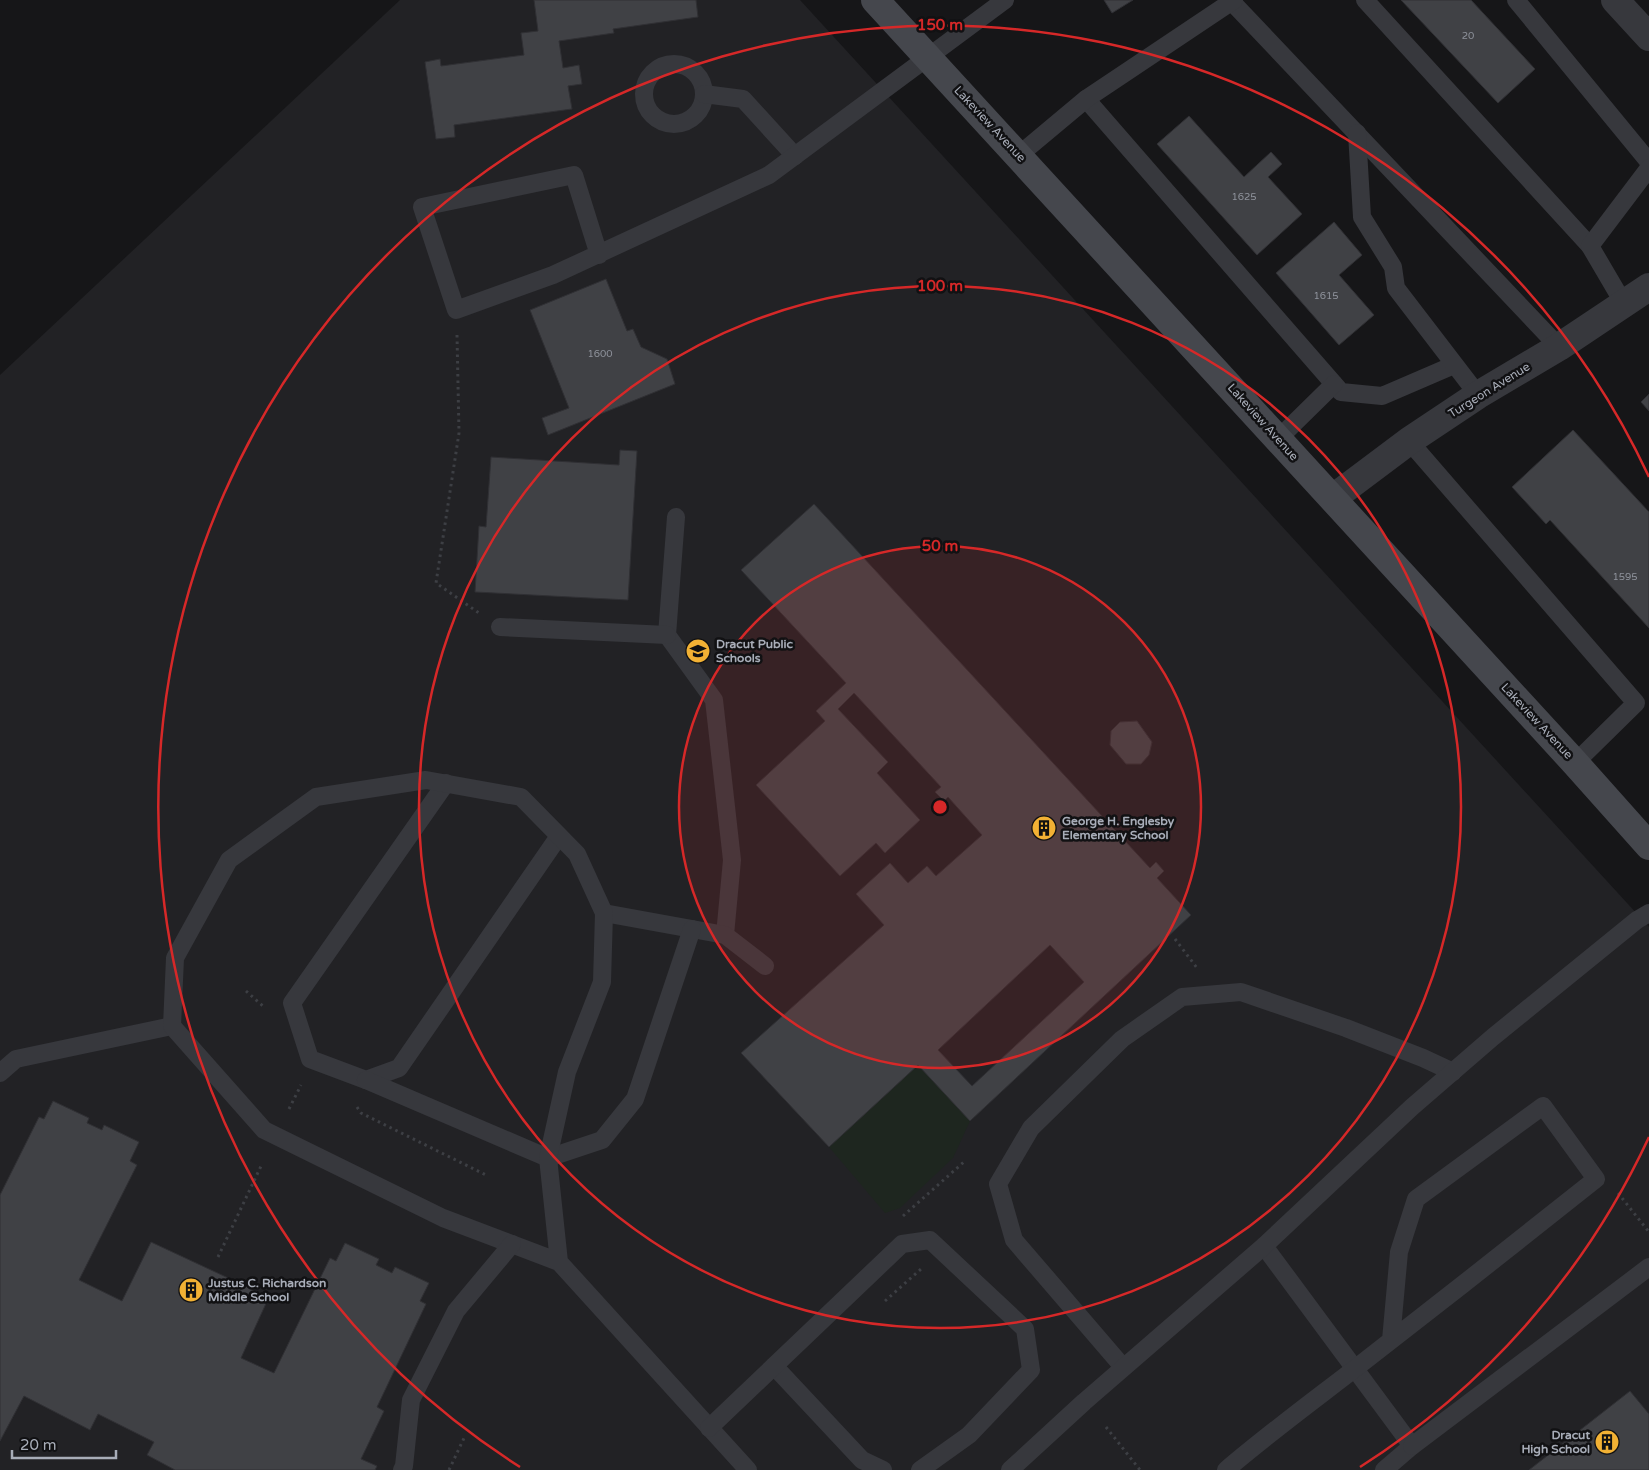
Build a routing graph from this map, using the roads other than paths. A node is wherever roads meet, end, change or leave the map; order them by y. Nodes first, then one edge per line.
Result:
1 (876, 0) edge
2 (1005, 0) edge
3 (1365, 0) edge
4 (1516, 0) edge
5 (1615, 0) edge
6 (1233, 1) edge
7 (1649, 37) edge
8 (928, 58) junction
9 (704, 94) dead end
10 (1086, 99) junction
11 (1357, 133) junction
12 (1019, 155) junction
13 (795, 156) junction
14 (1649, 162) edge
15 (1649, 168) edge
16 (1590, 246) junction
17 (599, 255) junction
18 (1649, 287) edge
19 (1624, 304) junction
20 (1559, 347) junction
21 (1454, 365) junction
22 (1334, 384) junction
23 (1478, 395) junction
24 (1278, 439) junction
25 (1409, 441) junction
26 (1333, 498) junction
27 (676, 518) dead end
28 (500, 628) road end
29 (667, 635) junction
30 (1576, 763) junction
31 (446, 783) junction
32 (560, 836) junction
33 (1649, 846) edge
34 (604, 913) junction
35 (1649, 913) edge
36 (692, 929) junction
37 (725, 935) junction
38 (764, 966) dead end
39 (172, 1026) junction
40 (1453, 1072) junction
41 (0, 1073) edge
42 (366, 1080) junction
43 (548, 1158) junction
44 (512, 1244) junction
45 (1264, 1246) junction
46 (559, 1262) junction
47 (1649, 1267) edge
48 (1391, 1340) junction
49 (774, 1366) junction
50 (1123, 1368) junction
51 (1355, 1369) junction
52 (709, 1428) junction
53 (1412, 1446) junction
54 (402, 1470) edge
55 (748, 1470) edge
56 (883, 1470) edge
57 (920, 1470) edge
58 (1010, 1470) edge
59 (1226, 1470) edge
60 (1384, 1470) edge

1 - 8 main road, Lakeview Avenue
2 - 8 lane
3 - 16 lane
4 - 14 lane
5 - 7 street
6 - 10 lane
6 - 11 lane
8 - 12 main road, Lakeview Avenue
8 - 13 lane
9 - 13 lane
10 - 12 lane
10 - 22 lane
11 - 20 lane
11 - 21 lane
12 - 24 main road, Lakeview Avenue
13 - 17 lane
15 - 16 lane
16 - 19 lane
17 - 17 lane
18 - 19 street, Turgeon Avenue
19 - 20 street, Turgeon Avenue
20 - 23 street, Turgeon Avenue
21 - 22 lane
21 - 23 lane
22 - 24 lane
23 - 25 street, Turgeon Avenue
24 - 26 main road, Lakeview Avenue
25 - 26 street, Turgeon Avenue
25 - 30 lane
26 - 30 main road, Lakeview Avenue
27 - 29 lane
28 - 29 lane
29 - 37 lane
30 - 33 main road, Lakeview Avenue
31 - 32 lane
31 - 39 lane
31 - 42 lane
32 - 34 lane
32 - 42 lane
34 - 36 lane
34 - 43 lane
35 - 40 lane
36 - 37 lane
36 - 43 lane
37 - 38 lane
39 - 41 lane
39 - 44 lane
40 - 45 lane
40 - 50 lane
42 - 43 lane
43 - 46 lane
44 - 46 lane
44 - 54 lane
45 - 50 lane
45 - 51 lane
46 - 52 lane
47 - 53 lane
48 - 48 lane
48 - 51 lane
49 - 52 lane
49 - 56 lane
49 - 57 lane
50 - 58 lane
51 - 53 lane
51 - 59 lane
52 - 55 lane
53 - 60 lane

